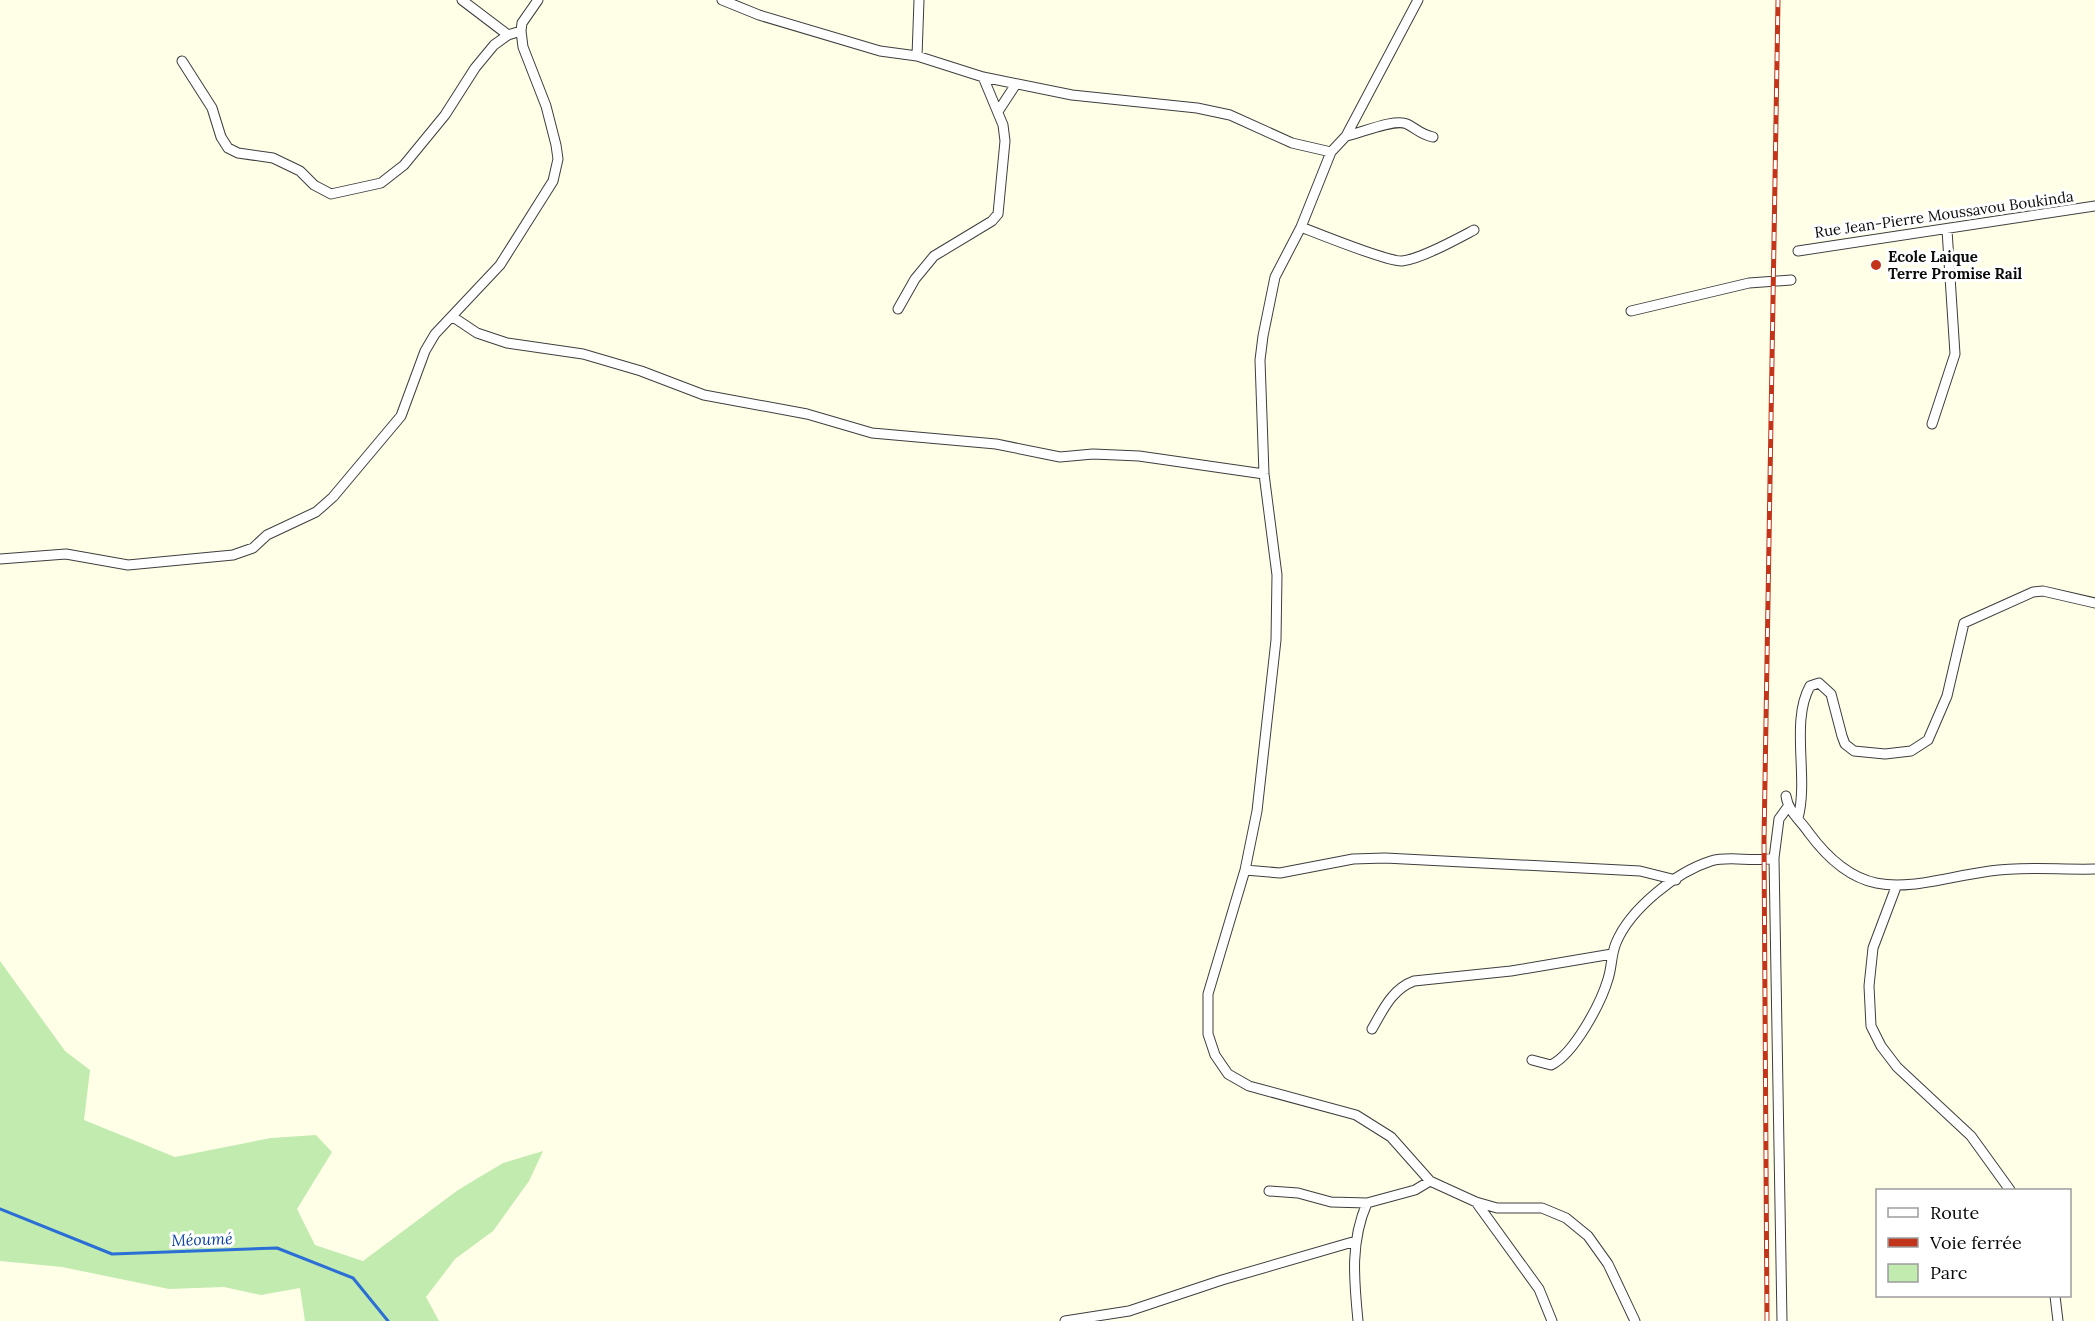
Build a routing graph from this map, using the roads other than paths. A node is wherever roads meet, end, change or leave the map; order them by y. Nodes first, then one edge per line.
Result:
1 (462, 0) edge
2 (538, 0) edge
3 (722, 0) edge
4 (919, 0) edge
5 (1418, 0) edge
6 (521, 31) junction
7 (508, 35) junction
8 (917, 56) junction
9 (182, 61) dead end
10 (983, 76) junction
11 (1016, 84) junction
12 (999, 110) junction
13 (1346, 136) junction
14 (1432, 137) dead end
15 (1331, 152) junction
16 (2095, 206) edge
17 (1301, 227) junction
18 (1474, 230) dead end
19 (1947, 230) junction
20 (1798, 251) dead end
21 (1791, 280) dead end
22 (898, 309) dead end
23 (1631, 311) dead end
24 (453, 317) junction
25 (1932, 424) dead end
26 (1264, 474) junction
27 (0, 560) edge
28 (2095, 603) edge
29 (1786, 796) dead end
30 (1787, 808) junction
31 (1798, 818) junction
32 (1774, 858) junction
33 (2095, 869) edge
34 (1245, 870) junction
35 (1676, 880) junction
36 (1896, 887) junction
37 (1612, 954) junction
38 (1372, 1029) dead end
39 (1532, 1060) dead end
40 (1430, 1181) junction
41 (2009, 1189) edge
42 (1269, 1191) dead end
43 (1476, 1202) junction
44 (1367, 1203) junction
45 (1356, 1241) junction
46 (2055, 1297) edge
47 (1097, 1319) edge
48 (1065, 1321) edge
49 (1358, 1321) edge
50 (1552, 1321) edge
51 (1635, 1321) edge
52 (1782, 1321) edge
53 (2058, 1321) edge

1 - 7 street
2 - 6 street
3 - 8 street
4 - 8 street
5 - 13 street
6 - 7 street
6 - 24 street
7 - 9 street
8 - 10 street
10 - 11 street
10 - 12 street
11 - 12 street
11 - 15 street
12 - 22 street
13 - 14 street
13 - 15 street
15 - 17 street
16 - 19 street, Rue Jean-Pierre Moussavou Boukinda
17 - 18 street
17 - 26 street
19 - 20 street, Rue Jean-Pierre Moussavou Boukinda
19 - 25 street
21 - 23 street
24 - 26 street
24 - 27 street
26 - 34 street
28 - 31 street
29 - 30 street
30 - 31 street
30 - 32 street
31 - 36 street
32 - 35 street
32 - 52 street
33 - 36 street
34 - 35 street
34 - 40 street
35 - 37 street
36 - 41 street
37 - 38 street
37 - 39 street
40 - 43 street
40 - 44 street
42 - 44 street
43 - 50 street
43 - 51 street
44 - 45 street
45 - 47 street
45 - 49 street
46 - 53 street
47 - 48 street

